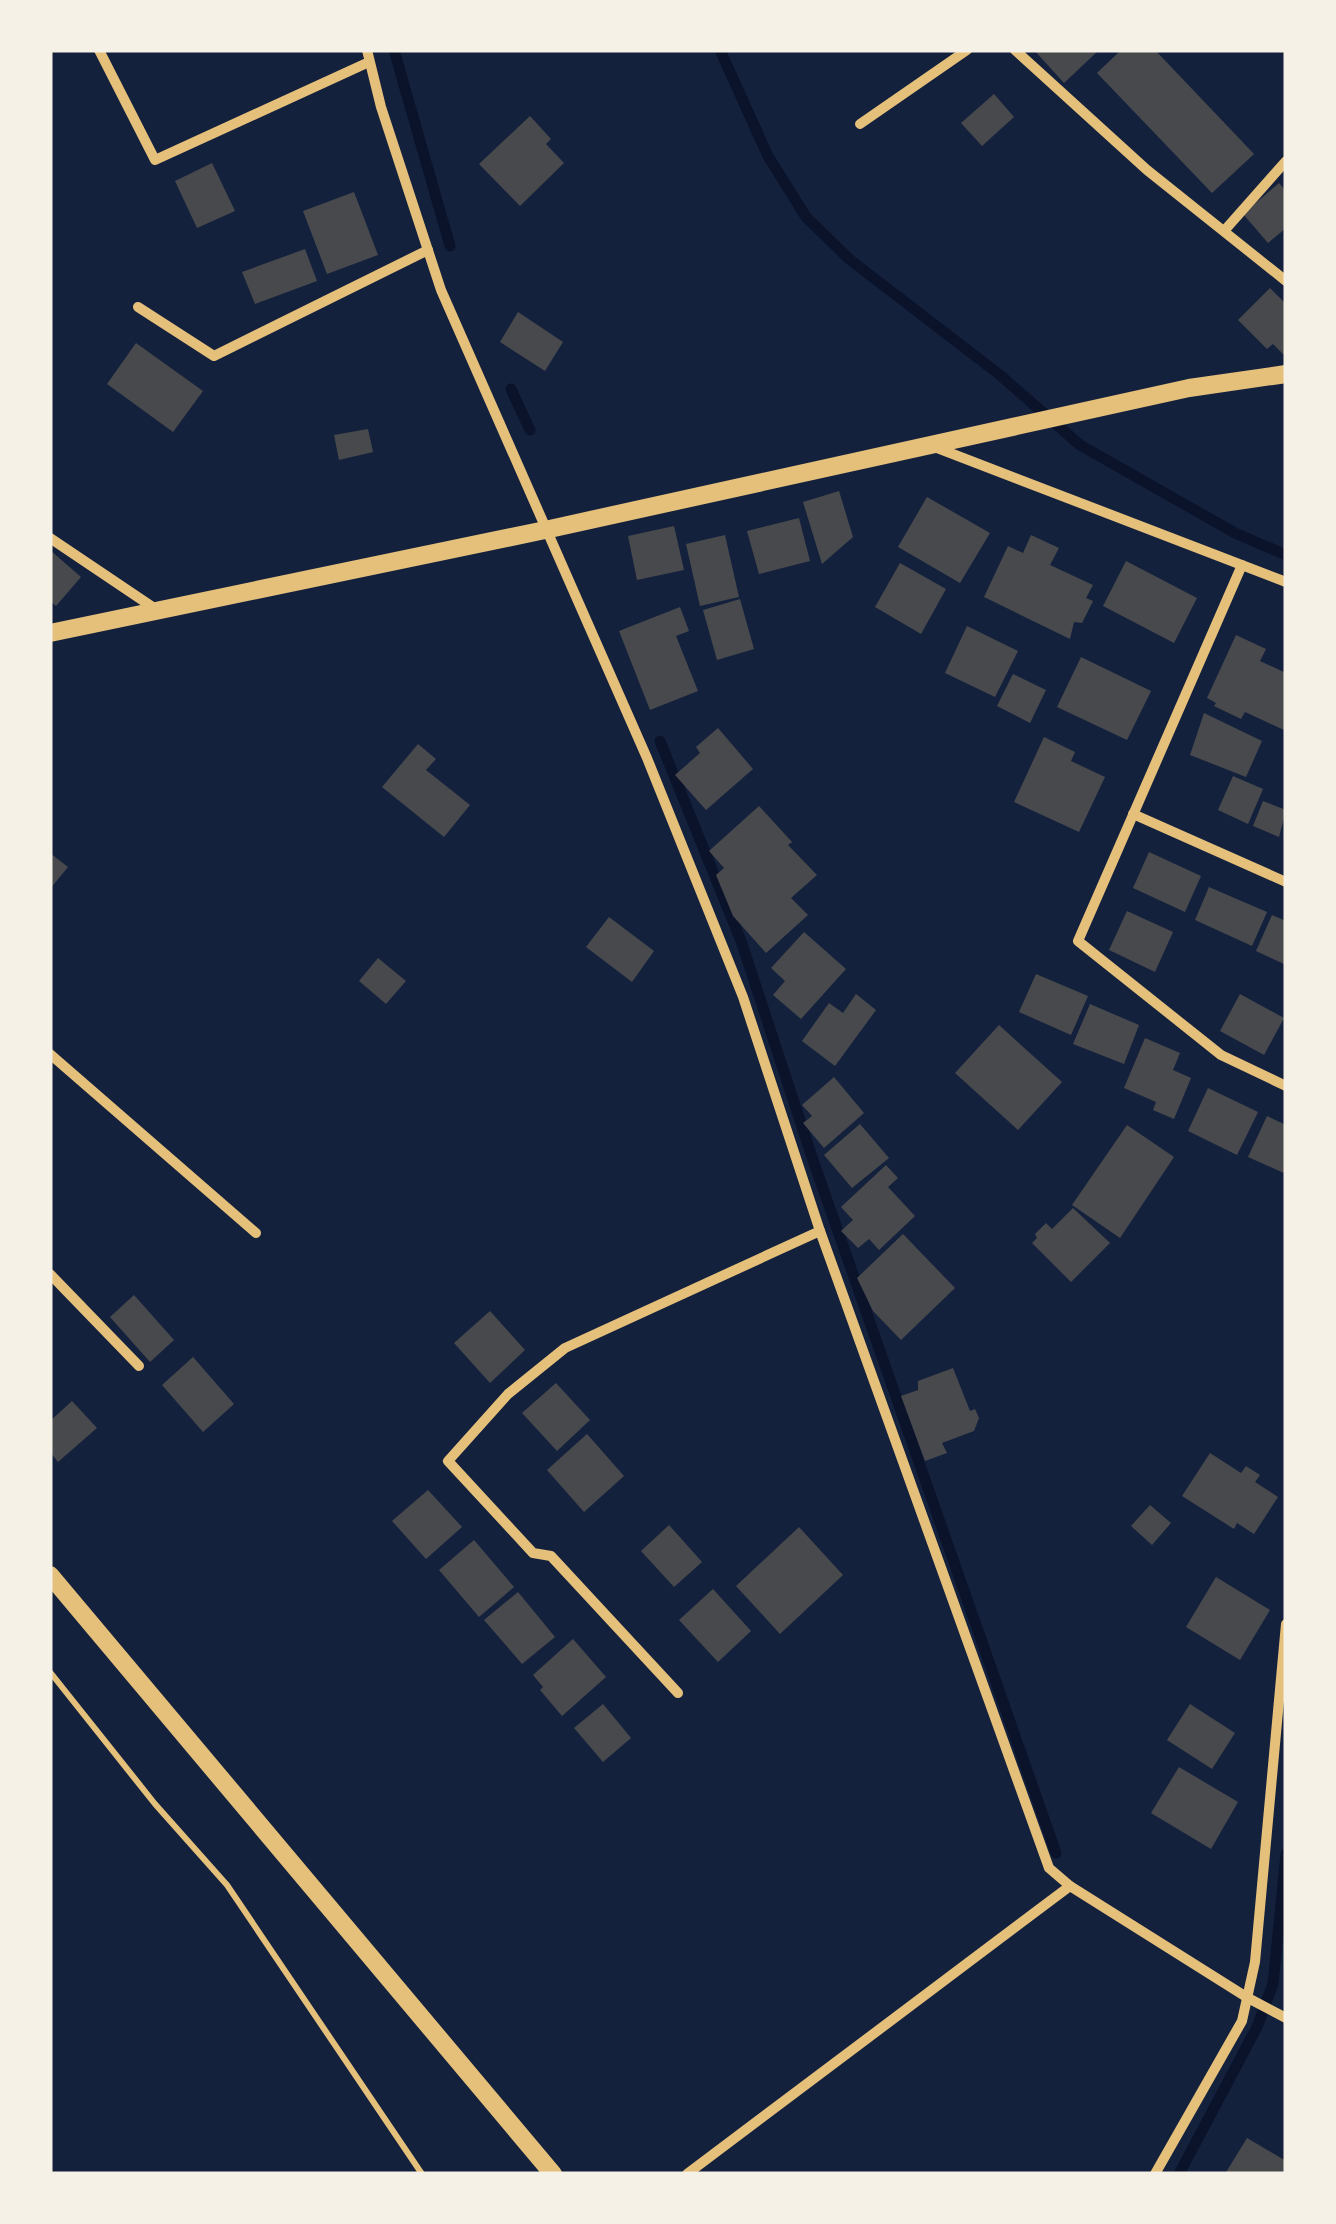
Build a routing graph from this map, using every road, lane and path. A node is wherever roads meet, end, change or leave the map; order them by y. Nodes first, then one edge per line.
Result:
1 (100, 50) edge
2 (967, 50) edge
3 (1015, 50) edge
4 (368, 56) edge
5 (860, 124) dead end
6 (1286, 162) edge
7 (1224, 231) junction
8 (428, 250) junction
9 (1284, 275) edge
10 (138, 307) dead end
11 (1286, 374) edge
12 (928, 445) junction
13 (545, 530) junction
14 (50, 538) edge
15 (1242, 565) junction
16 (1286, 582) edge
17 (158, 611) junction
18 (50, 634) edge
19 (1133, 814) junction
20 (1286, 882) edge
21 (50, 1054) edge
22 (1286, 1086) edge
23 (820, 1231) junction
24 (256, 1233) dead end
25 (50, 1274) edge
26 (139, 1366) dead end
27 (50, 1575) edge
28 (1286, 1624) edge
29 (50, 1672) edge
30 (678, 1692) dead end
31 (1070, 1886) junction
32 (1252, 2000) junction
33 (1286, 2018) edge
34 (422, 2174) edge
35 (552, 2174) edge
36 (687, 2174) edge
37 (1155, 2174) edge

1 - 4 street
2 - 5 street
3 - 7 street
4 - 8 street
6 - 7 street
7 - 9 street
8 - 10 street
8 - 13 street
11 - 12 street
12 - 13 street
12 - 15 street
13 - 17 street
13 - 23 street
14 - 17 street
15 - 16 street
15 - 19 street
17 - 18 street
19 - 20 street
19 - 22 street
21 - 24 street
23 - 30 street
23 - 31 street
25 - 26 street
27 - 35 street
28 - 32 street
29 - 34 path
31 - 32 street
31 - 36 street
32 - 33 street
32 - 37 street

